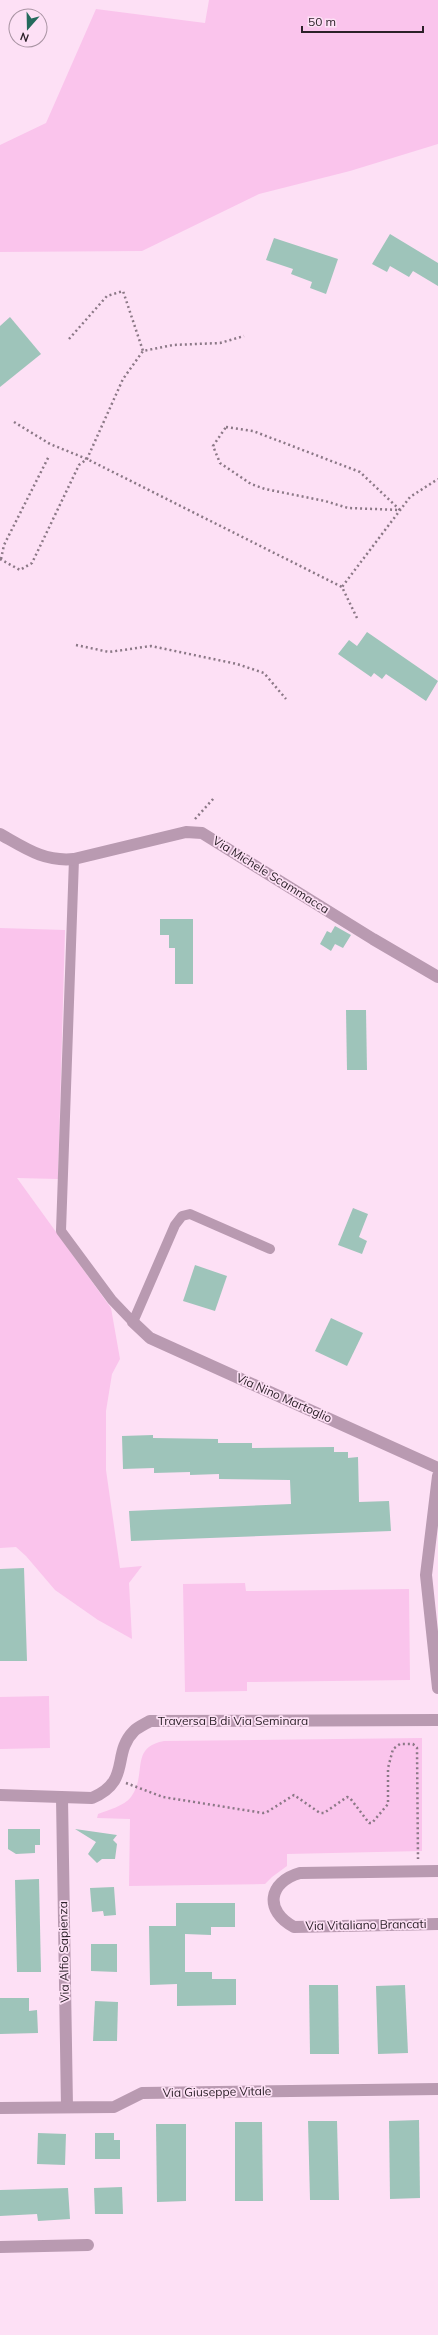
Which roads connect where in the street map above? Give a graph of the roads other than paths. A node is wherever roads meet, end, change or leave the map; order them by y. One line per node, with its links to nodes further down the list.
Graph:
1 (0, 834): 2 (street, Via Michele Scammacca)
2 (74, 859): 3 (street, Via Michele Scammacca); 5 (lane)
3 (438, 977)
4 (270, 1249): 5 (lane)
5 (133, 1322): 6 (street, Via Nino Martoglio)
6 (438, 1468)
7 (438, 1476): 8 (street)
8 (438, 1688)
9 (438, 1720): 11 (street, Traversa B di Via Seminara)
10 (0, 1795): 11 (street, Traversa B di Via Seminara)
11 (62, 1798): 15 (street, Via Alfio Sapienza)
12 (438, 1871): 13 (street, Via Vitaliano Brancati)
13 (438, 1924)
14 (438, 2089): 15 (street, Via Giuseppe Vitale)
15 (67, 2107): 16 (street, Via Giuseppe Vitale)
16 (0, 2108)
17 (88, 2245): 18 (street)
18 (0, 2247)

